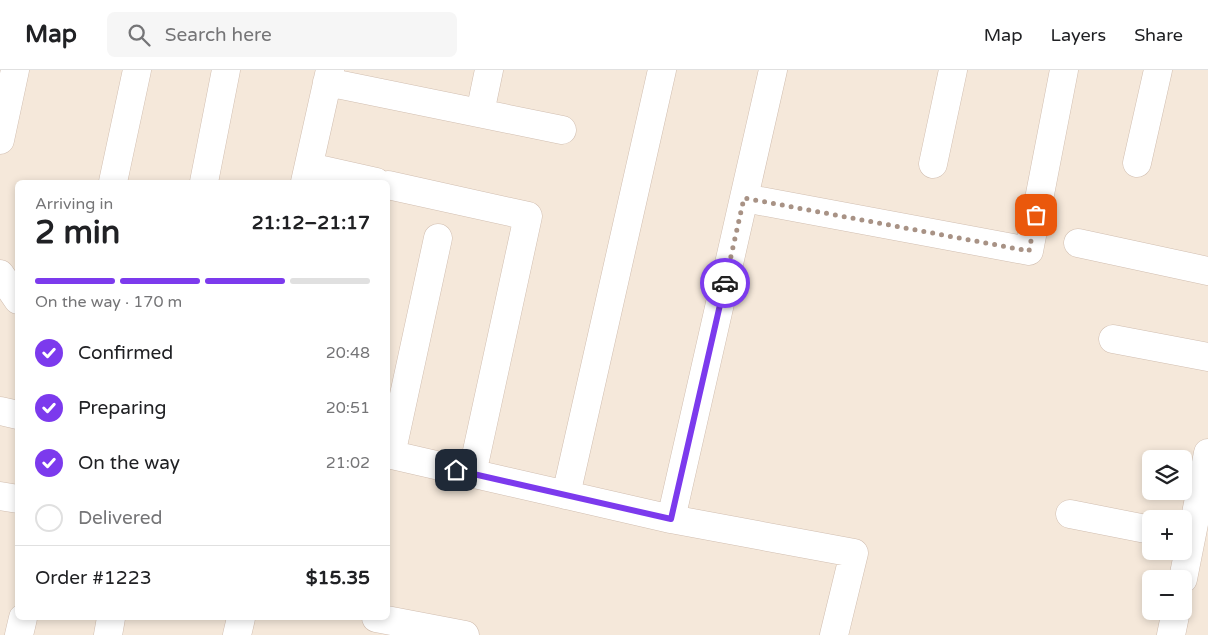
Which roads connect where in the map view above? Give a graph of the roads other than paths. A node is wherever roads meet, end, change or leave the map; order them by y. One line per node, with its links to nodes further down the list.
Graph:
1 (15, 70): 13 (street)
2 (137, 70): 17 (street)
3 (226, 70): 18 (street)
4 (489, 70): 11 (street)
5 (662, 70): 35 (street)
6 (773, 70): 21 (street)
7 (953, 70): 15 (street)
8 (1064, 70): 21 (street)
9 (1158, 70): 14 (street)
10 (329, 76): 11 (street); 16 (street)
11 (480, 113): 12 (street)
12 (562, 130)
13 (0, 140)
14 (1137, 163)
15 (933, 164)
16 (307, 175): 19 (street)
17 (113, 180)
18 (204, 180)
19 (351, 180)
20 (390, 186): 34 (street)
21 (744, 198): 40 (street)
22 (438, 238): 31 (street)
23 (1078, 243): 24 (street)
24 (1208, 271)
25 (1, 277): 26 (street)
26 (15, 296)
27 (1113, 340): 28 (street)
28 (1208, 357)
29 (0, 411): 30 (street)
30 (15, 414)
31 (390, 451)
32 (1208, 454): 39 (street)
33 (390, 455): 34 (street)
34 (472, 474): 35 (street)
35 (566, 495): 40 (street)
36 (0, 496): 37 (street)
37 (15, 499)
38 (1070, 514): 41 (street)
39 (1192, 517)
40 (671, 519): 51 (street)
41 (1142, 528)
42 (23, 620): 47 (street)
43 (111, 620): 48 (street)
44 (241, 620): 49 (street)
45 (386, 620): 50 (street)
46 (1174, 620): 52 (street)
47 (19, 635)
48 (108, 635)
49 (237, 635)
50 (465, 635)
51 (834, 635)
52 (1171, 635)

